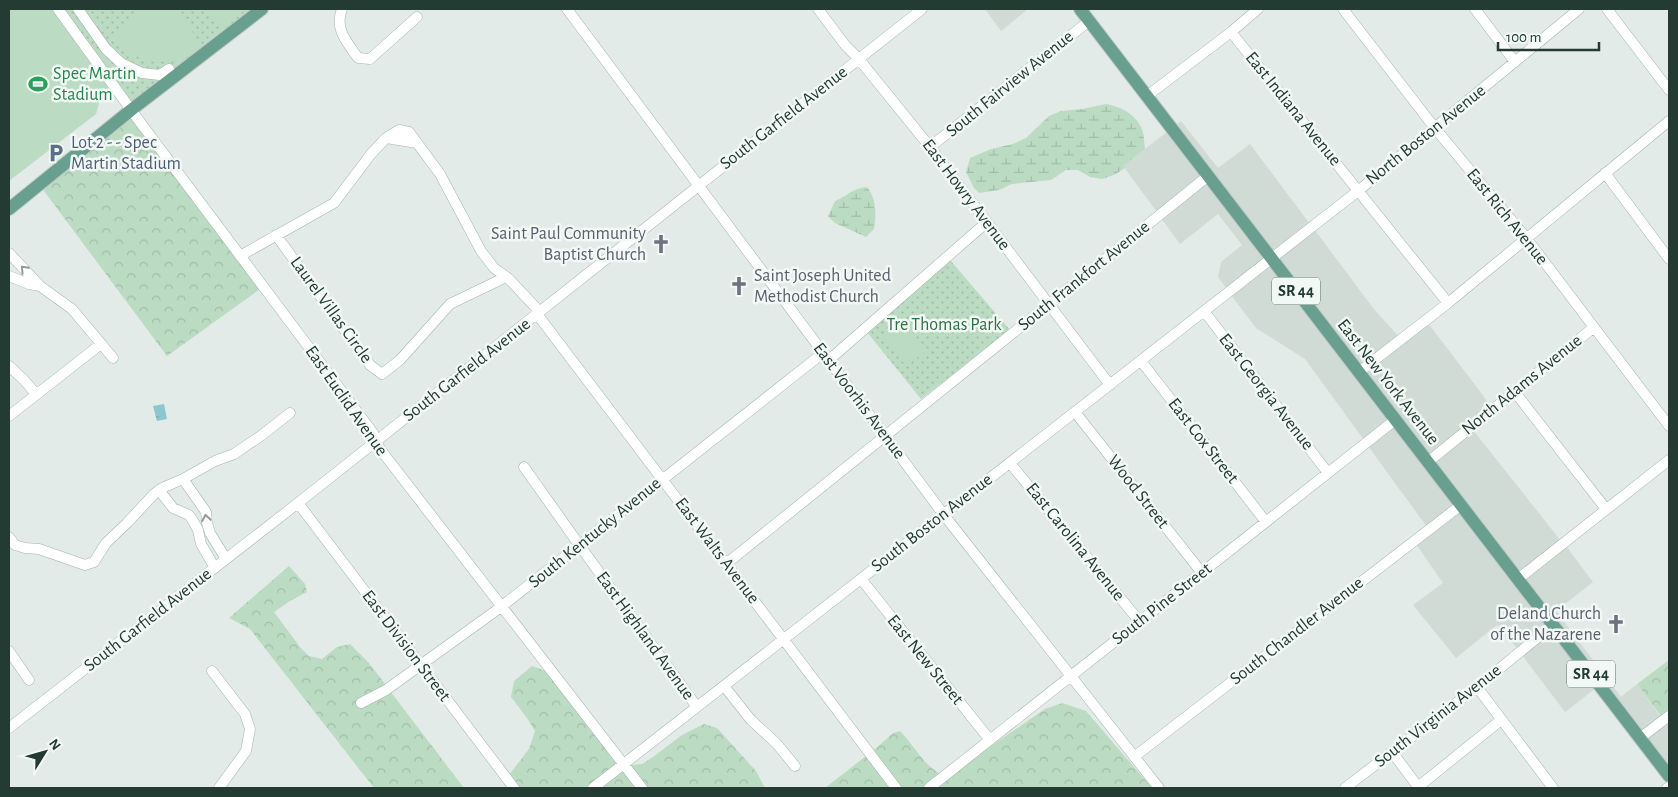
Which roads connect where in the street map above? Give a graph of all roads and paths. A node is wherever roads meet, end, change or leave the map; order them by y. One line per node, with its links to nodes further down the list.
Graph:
1 (58, 9): 22 (street, East Euclid Avenue)
2 (78, 9): 19 (street)
3 (262, 9): 22 (main road)
4 (342, 9): 14 (street)
5 (566, 9): 28 (street, East Voorhis Avenue)
6 (818, 9): 17 (street, East Howry Avenue)
7 (922, 9): 17 (street, South Garfield Avenue)
8 (1080, 9): 15 (main road, East New York Avenue / SR 44)
9 (1258, 9): 16 (street)
10 (1343, 9): 24 (street, East Rich Avenue)
11 (1474, 9): 18 (street)
12 (1579, 9): 18 (street, North Boston Avenue)
13 (1607, 9): 20 (street)
14 (417, 17)
15 (1089, 21): 21 (main road, East New York Avenue / SR 44); 25 (street, South Fairview Avenue)
16 (1231, 32): 21 (street); 29 (street, East Indiana Avenue)
17 (858, 58): 25 (street, East Howry Avenue); 28 (street, South Garfield Avenue)
18 (1515, 62): 24 (street, North Boston Avenue)
19 (169, 70)
20 (1669, 90)
21 (1147, 96): 27 (main road, East New York Avenue / SR 44)
22 (131, 110): 30 (main road); 35 (street, East Euclid Avenue)
23 (1669, 121): 26 (street)
24 (1434, 127): 29 (street, North Boston Avenue); 33 (street, East Rich Avenue)
25 (930, 147): 31 (street, East Howry Avenue)
26 (1605, 173): 33 (street); 37 (street)
27 (1208, 176): 36 (main road, East New York Avenue / SR 44); 42 (street, South Frankfort Avenue)
28 (698, 186): 44 (street, South Garfield Avenue); 47 (street, East Voorhis Avenue)
29 (1358, 191): 36 (street, North Boston Avenue); 41 (street, East Indiana Avenue)
30 (9, 209)
31 (987, 222): 42 (street, East Howry Avenue); 47 (street, South Kentucky Avenue)
32 (276, 235): 35 (street); 39 (street, Laurel Villas Circle); 39 (street)
33 (1527, 239): 41 (street); 45 (street, East Rich Avenue)
34 (9, 253): 40 (street, one-way to 34)
35 (240, 256): 61 (street, East Euclid Avenue)
36 (1272, 258): 43 (street, South Boston Avenue); 51 (main road, East New York Avenue / SR 44)
37 (1669, 258)
38 (9, 276): 40 (street)
39 (506, 277): 44 (street)
40 (40, 286): 46 (street)
41 (1448, 303): 51 (street)
42 (1048, 304): 52 (street, East Howry Avenue); 60 (street, South Frankfort Avenue)
43 (1204, 311): 49 (street, South Boston Avenue); 66 (street, East Georgia Avenue)
44 (538, 313): 61 (street, South Garfield Avenue); 68 (street, East Walts Avenue)
45 (1593, 328): 53 (street, North Adams Avenue); 59 (street, East Rich Avenue)
46 (101, 344): 48 (street); 54 (street)
47 (826, 357): 60 (street, East Voorhis Avenue); 68 (street, South Kentucky Avenue)
48 (113, 358)
49 (1141, 361): 52 (street, South Boston Avenue); 74 (street, East Cox Street)
50 (9, 366): 54 (street)
51 (1359, 372): 58 (main road, East New York Avenue / SR 44)
52 (1110, 385): 55 (street, South Boston Avenue)
53 (1514, 391): 63 (street, North Adams Avenue); 72 (street)
54 (36, 394): 57 (street)
55 (1075, 412): 64 (street, South Boston Avenue); 80 (street, Wood Street)
56 (290, 413): 67 (street)
57 (9, 416)
58 (1396, 420): 63 (main road, East New York Avenue / SR 44); 66 (street, South Pine Street)
59 (1669, 426)
60 (885, 436): 73 (street, East Voorhis Avenue); 78 (street, South Frankfort Avenue)
61 (376, 441): 70 (street, South Garfield Avenue); 83 (street, East Euclid Avenue)
62 (1669, 460): 72 (street)
63 (1428, 462): 71 (main road, East New York Avenue / SR 44)
64 (1010, 463): 73 (street, South Boston Avenue); 84 (street, East Carolina Avenue)
65 (524, 467): 76 (street, East Highland Avenue)
66 (1328, 473): 74 (street, South Pine Street)
67 (183, 479): 69 (street); 77 (street, one-way to 67)
68 (662, 479): 76 (street, South Kentucky Avenue); 78 (street, East Walts Avenue)
69 (159, 490): 75 (street); 79 (street)
70 (298, 503): 77 (street, South Garfield Avenue); 88 (street, East Division Street)
71 (1461, 505): 82 (main road, East New York Avenue / SR 44); 102 (street, South Chandler Avenue)
72 (1606, 509): 82 (street)
73 (944, 514): 81 (street, South Boston Avenue); 90 (street, East Voorhis Avenue)
74 (1266, 522): 80 (street, South Pine Street)
75 (9, 536)
76 (580, 546): 83 (street, South Kentucky Avenue); 95 (street, East Highland Avenue)
77 (226, 559): 79 (street, South Garfield Avenue)
78 (726, 564): 86 (street, East Walts Avenue)
79 (215, 568): 98 (street, South Garfield Avenue)
80 (1202, 573): 84 (street, South Pine Street)
81 (861, 579): 86 (street, South Boston Avenue); 100 (street, East New Street)
82 (1518, 580): 85 (main road, East New York Avenue / SR 44)
83 (501, 607): 88 (street, South Kentucky Avenue); 103 (street, East Euclid Avenue)
84 (1140, 622): 90 (street, South Pine Street)
85 (1553, 625): 93 (street, South Virginia Avenue); 99 (main road, East New York Avenue / SR 44)
86 (783, 640): 92 (street, South Boston Avenue); 111 (street, East Walts Avenue)
87 (9, 651): 91 (street)
88 (420, 666): 94 (street, South Kentucky Avenue); 108 (street, East Division Street)
89 (212, 671): 107 (street)
90 (1071, 676): 100 (street, South Pine Street); 102 (street, East Voorhis Avenue)
91 (29, 680)
92 (724, 686): 95 (street, South Boston Avenue); 104 (street)
93 (1477, 687): 97 (street); 101 (street, South Virginia Avenue)
94 (361, 703)
95 (697, 707): 103 (street, South Boston Avenue)
96 (1669, 716): 99 (street)
97 (1502, 720): 106 (street); 115 (street)
98 (9, 728)
99 (1640, 738): 105 (main road, East New York Avenue / SR 44)
100 (990, 740): 112 (street, South Pine Street)
101 (1392, 752): 114 (street, South Virginia Avenue); 115 (street)
102 (1134, 756): 113 (street, East Voorhis Avenue)
103 (624, 764): 109 (street, South Boston Avenue); 110 (street, East Euclid Avenue)
104 (795, 766)
105 (1669, 776)
106 (1548, 786)
107 (219, 788)
108 (514, 788)
109 (593, 788)
110 (642, 788)
111 (896, 788)
112 (929, 788)
113 (1159, 788)
114 (1345, 788)
115 (1419, 788)

